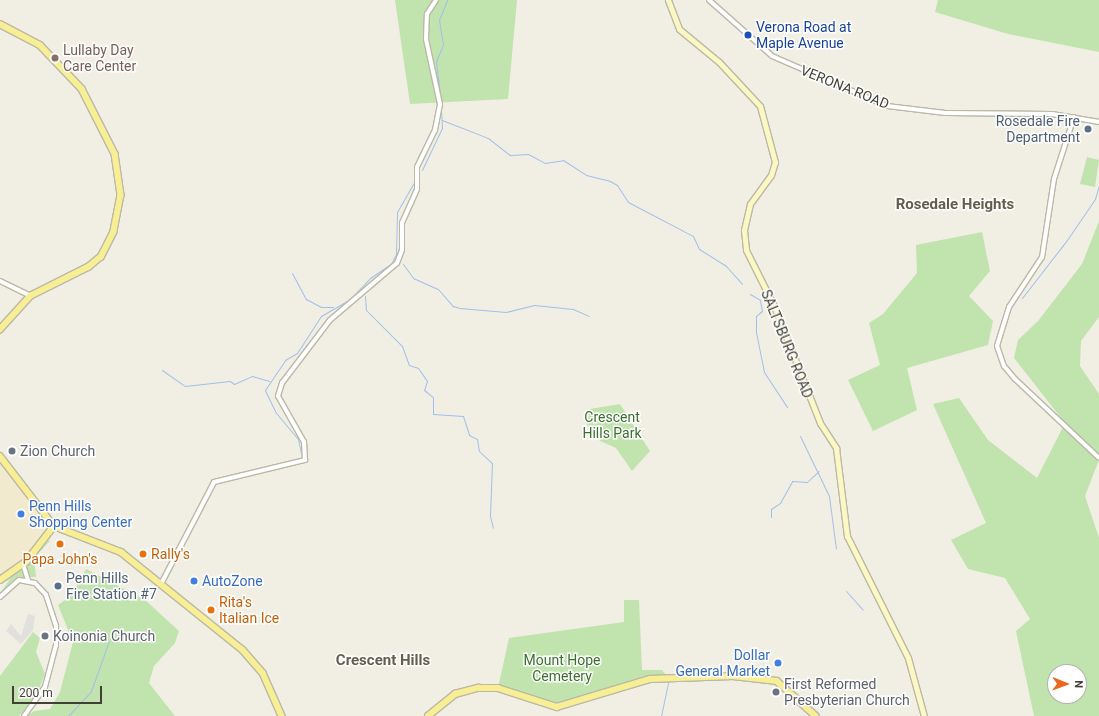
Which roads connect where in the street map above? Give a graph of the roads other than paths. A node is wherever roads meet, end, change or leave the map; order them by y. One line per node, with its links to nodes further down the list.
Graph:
1 (436, 0): 17 (street)
2 (668, 0): 23 (main road, SALTSBURG ROAD)
3 (709, 0): 5 (street, VERONA ROAD)
4 (0, 24): 8 (main road)
5 (1074, 117): 6 (street, VERONA ROAD); 11 (street)
6 (1099, 122)
7 (0, 281): 8 (street)
8 (31, 296): 9 (main road)
9 (0, 330)
10 (0, 456): 12 (main road)
11 (1099, 458)
12 (54, 526): 13 (main road); 14 (main road); 17 (main road)
13 (23, 564): 15 (main road); 16 (street)
14 (0, 577)
15 (0, 580)
16 (29, 580): 18 (street); 19 (street)
17 (161, 584): 20 (main road)
18 (0, 597)
19 (24, 716)
20 (282, 716)
21 (428, 716): 22 (main road)
22 (816, 716)
23 (924, 716)

